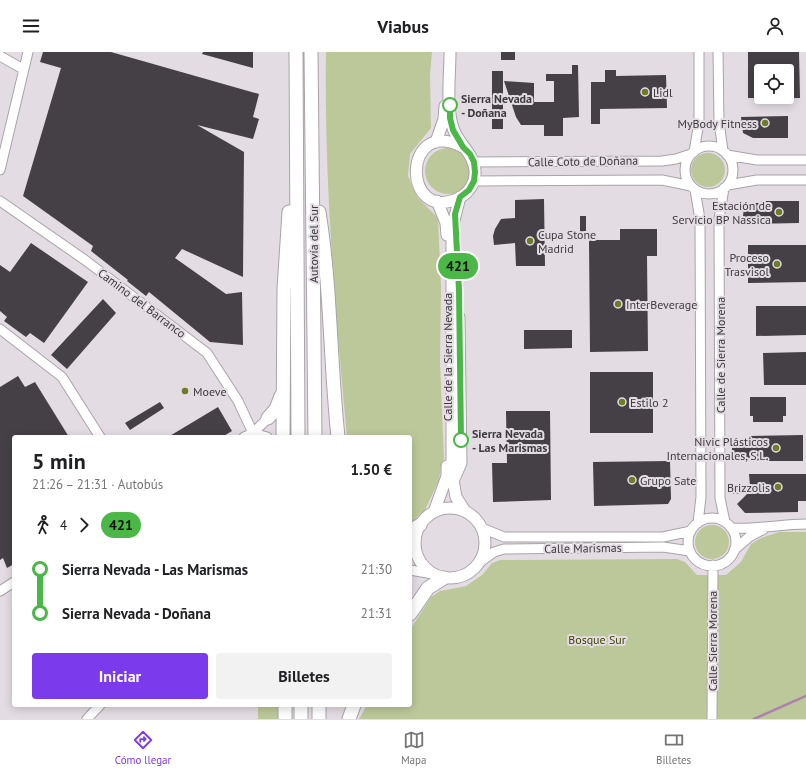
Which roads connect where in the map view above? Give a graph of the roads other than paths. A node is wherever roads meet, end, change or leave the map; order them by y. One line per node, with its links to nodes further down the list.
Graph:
1 (28, 52): 9 (street)
2 (296, 52): 17 (highway, Autovía del Sur)
3 (311, 52): 18 (highway, Autovía del Sur)
4 (445, 52): 10 (main road)
5 (450, 52): 11 (main road)
6 (699, 52): 12 (street)
7 (718, 52): 13 (street)
8 (0, 56): 9 (street)
9 (23, 69): 16 (street)
10 (436, 142): 11 (main road); 25 (main road)
11 (463, 147): 15 (main road)
12 (692, 153): 13 (street); 15 (street, Calle Coto de Doñana); 22 (street)
13 (725, 153): 14 (street); 21 (street)
14 (806, 160)
15 (474, 162): 20 (main road)
16 (0, 170)
17 (297, 170): 27 (highway); 32 (highway, Autovía del Sur)
18 (312, 172): 33 (highway, Autovía del Sur); 34 (highway)
19 (806, 180): 21 (street)
20 (474, 181): 22 (street, Calle Coto de Doñana); 23 (main road)
21 (726, 186): 22 (street); 39 (street, Calle de Sierra Morena)
22 (693, 188): 37 (street, Calle de Sierra Morena)
23 (460, 197): 25 (main road); 35 (main road)
24 (0, 201): 30 (street, Camino del Barranco)
25 (437, 201): 36 (main road, Calle de la Sierra Nevada)
26 (0, 329): 29 (street)
27 (282, 389): 28 (highway); 31 (highway)
28 (268, 418): 30 (street)
29 (99, 435)
30 (252, 435)
31 (283, 435)
32 (298, 435)
33 (315, 435)
34 (338, 435)
35 (465, 511): 36 (main road); 41 (main road)
36 (434, 512): 43 (main road)
37 (698, 523): 39 (street); 42 (street)
38 (806, 524): 40 (street)
39 (728, 525): 40 (street); 44 (street)
40 (766, 527): 44 (street)
41 (482, 528): 42 (street, Calle Marismas); 46 (main road)
42 (691, 531): 45 (street)
43 (414, 536): 49 (main road)
44 (734, 550): 47 (street)
45 (690, 551): 46 (street, Calle Marismas); 47 (street)
46 (480, 562): 49 (main road)
47 (713, 566): 59 (street, Calle Sierra Morena)
48 (412, 570): 49 (street)
49 (438, 576): 52 (highway)
50 (12, 583): 51 (street)
51 (0, 591)
52 (412, 611)
53 (98, 707): 60 (street)
54 (285, 707): 61 (highway)
55 (294, 707): 62 (highway)
56 (301, 707): 63 (highway)
57 (319, 707): 64 (highway)
58 (353, 707): 65 (highway)
59 (712, 718)
60 (86, 719)
61 (285, 719)
62 (294, 719)
63 (301, 719)
64 (319, 719)
65 (349, 719)

